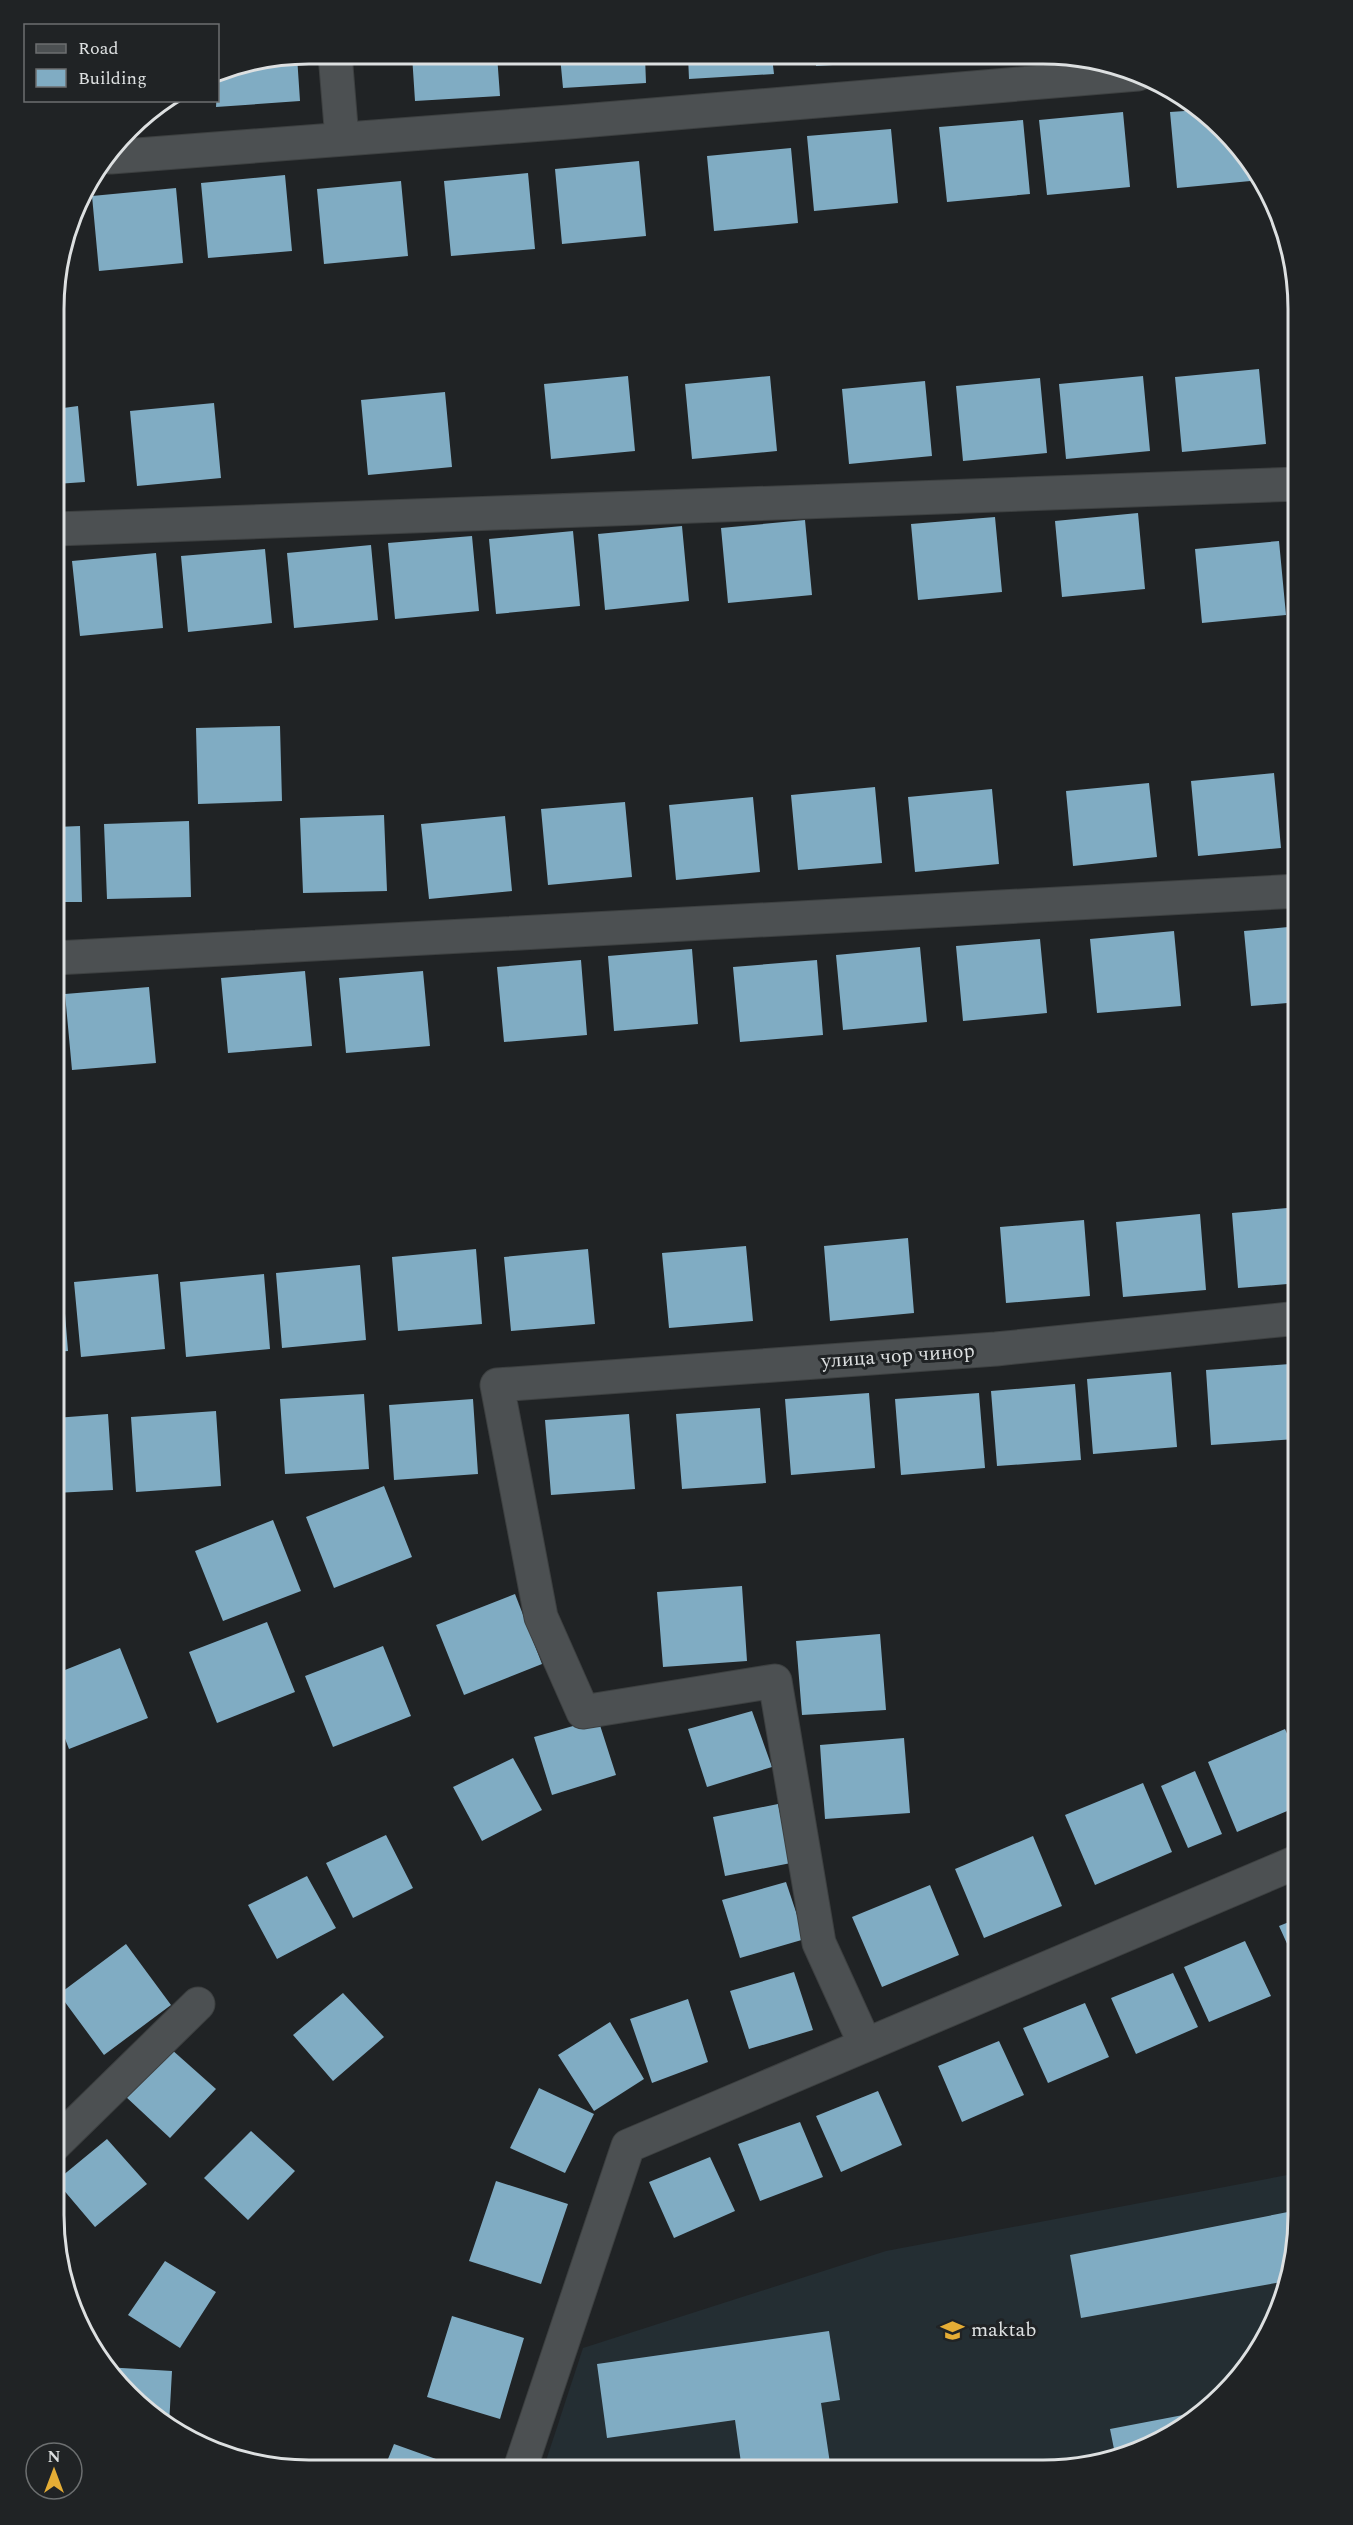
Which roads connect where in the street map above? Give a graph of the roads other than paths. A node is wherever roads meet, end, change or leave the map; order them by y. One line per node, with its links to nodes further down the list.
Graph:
1 (336, 64): 3 (street)
2 (1117, 76): 3 (street)
3 (342, 139): 4 (street)
4 (118, 156)
5 (1288, 484): 6 (street)
6 (64, 529)
7 (1288, 892): 8 (street)
8 (64, 958)
9 (1288, 1319): 12 (street, улица чор чинор)
10 (1288, 1866): 12 (street)
11 (198, 2004): 13 (street)
12 (865, 2044): 14 (street)
13 (64, 2135)
14 (523, 2460)

